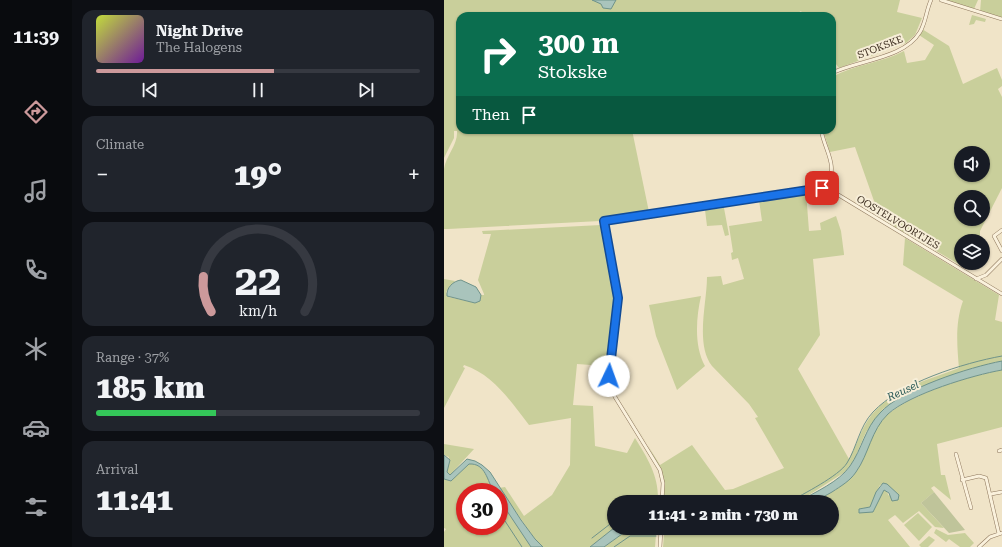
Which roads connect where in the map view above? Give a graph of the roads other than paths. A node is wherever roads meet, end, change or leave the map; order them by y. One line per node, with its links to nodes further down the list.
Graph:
1 (931, 0): 4 (street, STOKSKE)
2 (940, 0): 3 (street)
3 (1002, 19)
4 (836, 72)
5 (822, 134): 6 (street)
6 (827, 188): 10 (street, OOSTELVOORTJES); 16 (street)
7 (1002, 230): 8 (street)
8 (1002, 251)
9 (1002, 259): 10 (street)
10 (976, 279): 11 (street, OOSTELVOORTJES)
11 (1002, 294)
12 (956, 454): 13 (street)
13 (962, 480): 15 (street); 17 (street)
14 (1002, 492): 15 (street)
15 (991, 494): 18 (street)
16 (662, 495)
17 (971, 508)
18 (1000, 533): 21 (street)
19 (661, 535): 20 (street)
20 (660, 547)
21 (979, 547)

